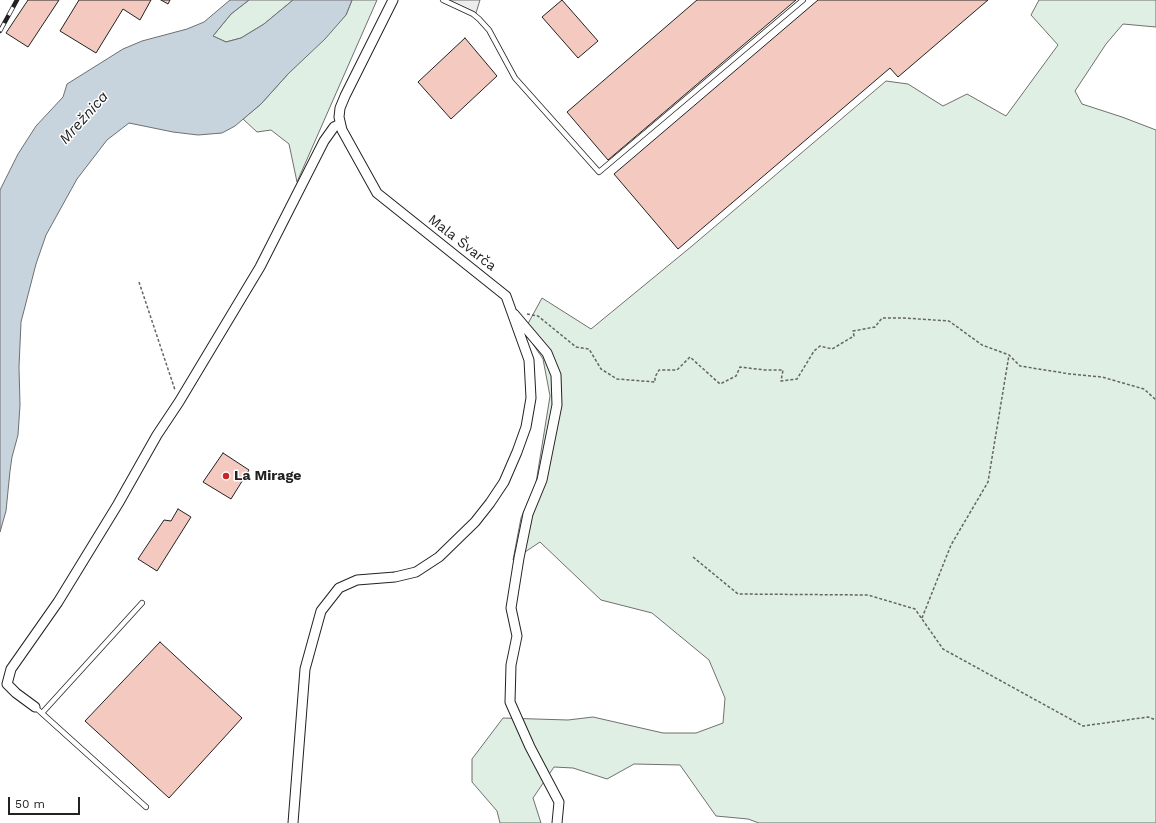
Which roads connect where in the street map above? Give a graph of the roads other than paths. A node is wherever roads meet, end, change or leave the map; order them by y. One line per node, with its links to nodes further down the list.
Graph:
1 (393, 0): 4 (street)
2 (443, 0): 3 (lane)
3 (803, 0)
4 (340, 124): 5 (street, Mala Švarča); 7 (street)
5 (512, 311): 9 (street, Mala Švarča); 10 (street)
6 (142, 603): 7 (lane)
7 (39, 710): 8 (lane)
8 (146, 808)
9 (293, 823)
10 (557, 823)

